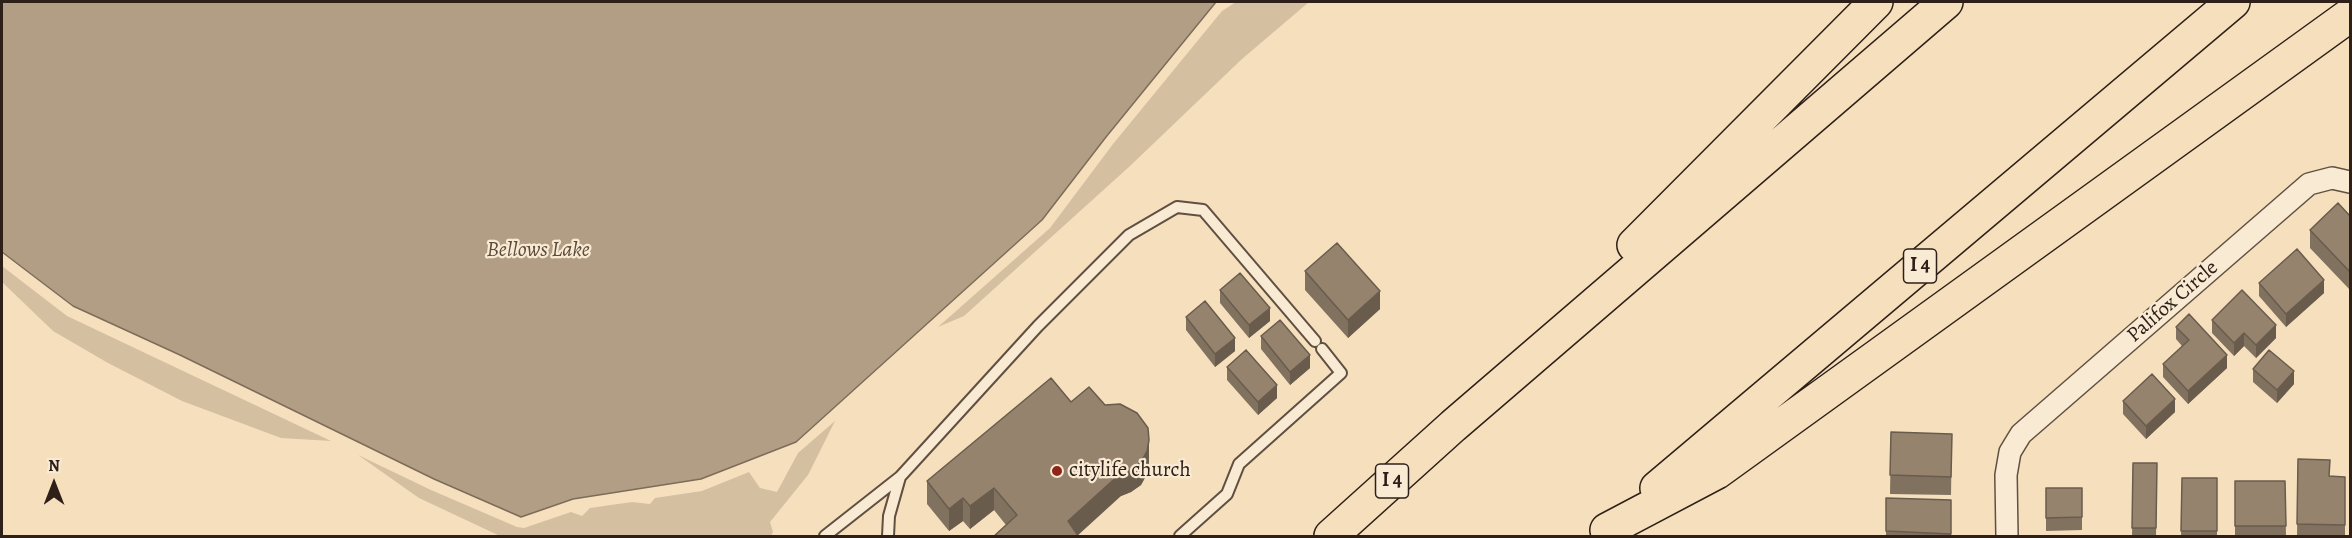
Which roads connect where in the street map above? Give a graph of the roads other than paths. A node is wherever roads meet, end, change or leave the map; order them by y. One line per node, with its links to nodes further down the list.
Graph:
1 (1876, 2): 6 (highway)
2 (1946, 2): 6 (highway, I 4)
3 (2233, 2): 8 (highway, I 4)
4 (2350, 15): 8 (highway)
5 (2350, 182): 13 (street, Palifox Circle)
6 (1453, 426): 12 (highway, I 4)
7 (900, 477): 9 (lane); 10 (lane); 11 (lane)
8 (1603, 533)
9 (825, 537)
10 (888, 537)
11 (1180, 537)
12 (1331, 537)
13 (2007, 537)

